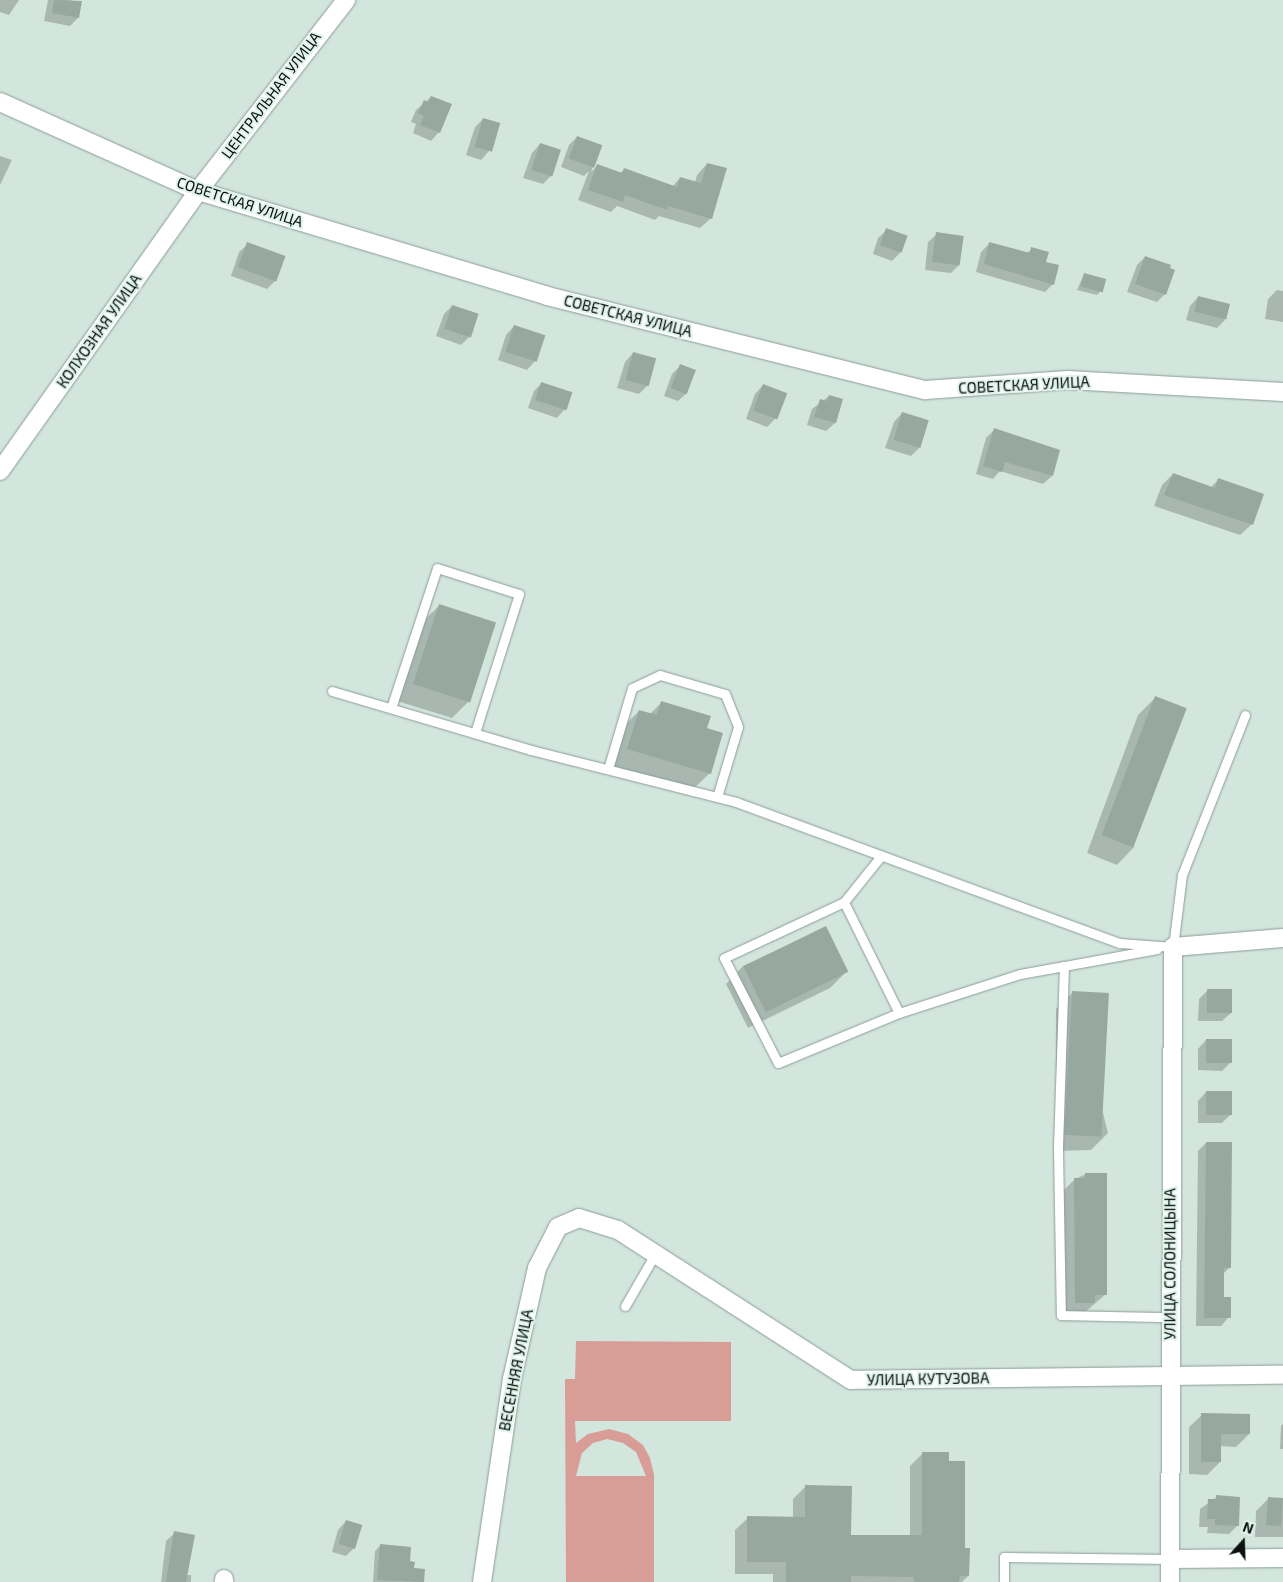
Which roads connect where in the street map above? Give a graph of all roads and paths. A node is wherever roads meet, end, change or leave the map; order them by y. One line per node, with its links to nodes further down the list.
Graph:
1 (346, 0): 3 (street, ЦЕНТРАЛЬНАЯ УЛИЦА)
2 (0, 102): 3 (street, СОВЕТСКАЯ УЛИЦА)
3 (198, 191): 4 (street, СОВЕТСКАЯ УЛИЦА); 5 (street, КОЛХОЗНАЯ УЛИЦА)
4 (1283, 392)
5 (0, 471)
6 (332, 691): 7 (lane)
7 (391, 708): 9 (lane); 9 (lane)
8 (1244, 714): 15 (lane)
9 (475, 733): 10 (lane)
10 (608, 769): 11 (lane); 11 (lane)
11 (717, 797): 12 (lane)
12 (881, 856): 13 (lane); 15 (lane)
13 (844, 902): 17 (lane); 17 (lane)
14 (1283, 938): 15 (street)
15 (1172, 947): 16 (lane); 21 (street, УЛИЦА СОЛОНИЦЫНА)
16 (1064, 966): 17 (lane); 21 (lane)
17 (899, 1013)
18 (618, 1230): 19 (street, УЛИЦА КУТУЗОВА); 26 (street, ВЕСЕННЯЯ УЛИЦА)
19 (655, 1254): 20 (lane); 23 (street, УЛИЦА КУТУЗОВА)
20 (625, 1306)
21 (1168, 1317): 23 (street, УЛИЦА СОЛОНИЦЫНА)
22 (1283, 1375): 23 (street, УЛИЦА КУТУЗОВА)
23 (1172, 1376): 24 (street, УЛИЦА СОЛОНИЦЫНА)
24 (1171, 1558): 25 (street); 27 (lane); 28 (street, УЛИЦА СОЛОНИЦЫНА)
25 (1283, 1558)
26 (482, 1582)
27 (1004, 1582)
28 (1170, 1582)

